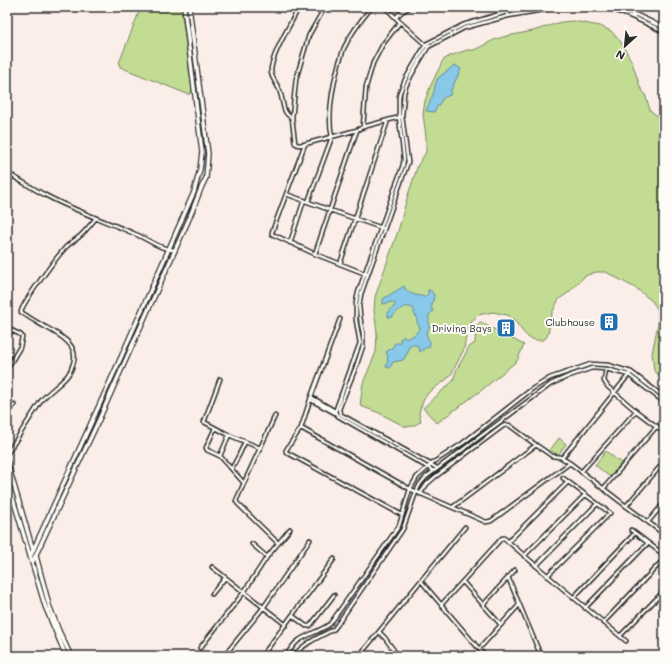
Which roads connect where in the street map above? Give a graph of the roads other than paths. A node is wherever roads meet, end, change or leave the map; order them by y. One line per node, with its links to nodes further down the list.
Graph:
1 (184, 7): 21 (street)
2 (189, 7): 19 (street)
3 (300, 7): 27 (street)
4 (325, 7): 27 (street)
5 (372, 7): 31 (street)
6 (385, 7): 17 (street)
7 (410, 7): 17 (street)
8 (506, 7): 15 (street)
9 (533, 7): 15 (street)
10 (560, 7): 16 (street)
11 (602, 7): 18 (street)
12 (620, 7): 14 (street)
13 (627, 7): 14 (street)
14 (630, 11): 18 (street); 22 (street)
15 (507, 12): 16 (street); 24 (street)
16 (508, 16): 25 (street)
17 (396, 17): 20 (street)
18 (635, 18): 23 (street)
19 (191, 22): 21 (street); 44 (street)
20 (400, 22): 24 (street); 29 (street)
21 (186, 23): 43 (street)
22 (664, 28)
23 (664, 32)
24 (426, 44): 25 (street); 26 (street)
25 (428, 47): 26 (street)
26 (401, 116): 28 (street); 40 (street); 41 (street)
27 (292, 118): 32 (street)
28 (388, 120): 29 (street); 39 (street)
29 (362, 127): 30 (street)
30 (357, 130): 31 (street); 37 (street)
31 (332, 137): 32 (street); 36 (street)
32 (305, 144): 34 (street)
33 (7, 172): 38 (street)
34 (286, 194): 35 (street); 42 (street)
35 (304, 200): 36 (street); 42 (street)
36 (308, 202): 37 (street)
37 (330, 210): 39 (street); 45 (street)
38 (96, 218): 43 (street); 74 (street)
39 (356, 218): 40 (street); 46 (street)
40 (381, 227): 41 (street); 47 (street)
41 (385, 229): 47 (street)
42 (290, 243): 45 (street)
43 (168, 250): 44 (street); 111 (street)
44 (175, 250): 113 (street)
45 (315, 254): 46 (street)
46 (340, 264): 47 (street)
47 (366, 274): 62 (street); 62 (street)
48 (340, 319): 57 (street)
49 (7, 328): 50 (street)
50 (7, 369)
51 (606, 369): 53 (street); 55 (street); 63 (street)
52 (631, 372): 53 (street); 56 (street); 60 (street)
53 (629, 375): 55 (street); 58 (street)
54 (220, 379): 67 (street)
55 (614, 393): 61 (street); 76 (street)
56 (664, 397)
57 (311, 398): 62 (street); 68 (street)
58 (664, 402)
59 (14, 406): 64 (street)
60 (509, 407): 63 (street); 80 (street)
61 (636, 411): 66 (street); 86 (street)
62 (337, 412): 80 (street); 81 (street)
63 (513, 412): 83 (street)
64 (7, 415)
65 (275, 416): 73 (street)
66 (657, 426): 69 (street); 91 (street)
67 (215, 428): 70 (street); 75 (street)
68 (301, 428): 90 (street); 99 (street)
69 (664, 432)
70 (229, 435): 71 (street); 75 (street)
71 (245, 442): 73 (street); 82 (street)
72 (536, 445): 76 (street); 93 (street); 98 (street)
73 (260, 448): 89 (street)
74 (7, 454)
75 (220, 456): 82 (street)
76 (562, 458): 79 (street)
77 (7, 461): 84 (street)
78 (664, 462): 97 (street)
79 (570, 463): 86 (street); 98 (street)
80 (432, 464): 81 (street); 83 (street)
81 (428, 467): 85 (street); 90 (street)
82 (232, 468): 89 (street)
83 (437, 468): 85 (street)
84 (9, 469): 111 (street); 115 (street)
85 (434, 471): 92 (street)
86 (581, 472): 91 (street)
87 (563, 478): 88 (street)
88 (568, 482): 94 (street); 107 (street)
89 (244, 483): 108 (street)
90 (410, 489): 92 (street); 99 (street)
91 (603, 489): 97 (street)
92 (416, 492): 93 (street); 152 (street)
93 (420, 494): 98 (street)
94 (585, 495): 96 (street); 114 (street)
95 (664, 503): 100 (street)
96 (597, 504): 120 (street); 123 (street)
97 (626, 506): 100 (street)
98 (453, 507)
99 (402, 515): 151 (street)
100 (648, 522): 105 (street)
101 (465, 527): 126 (street)
102 (290, 529): 108 (street)
103 (631, 530): 104 (street)
104 (635, 533): 109 (street); 132 (street)
105 (664, 534)
106 (310, 540): 136 (street)
107 (508, 542): 114 (street); 127 (street)
108 (278, 543): 116 (street)
109 (648, 543): 112 (street); 137 (street)
110 (252, 544): 116 (street)
111 (33, 550): 113 (street); 115 (street)
112 (664, 555)
113 (35, 556): 119 (street); 148 (street)
114 (524, 556): 120 (street)
115 (30, 557): 119 (street)
116 (267, 557): 129 (street)
117 (334, 559): 138 (street)
118 (664, 559): 139 (street)
119 (32, 562): 147 (street)
120 (536, 566): 123 (street)
121 (212, 567): 125 (street)
122 (516, 570): 124 (street)
123 (547, 576): 132 (street)
124 (508, 577): 133 (street); 135 (street)
125 (225, 578): 129 (street); 130 (street)
126 (421, 581): 134 (street); 142 (street)
127 (463, 582): 134 (street); 135 (street)
128 (664, 591): 143 (street)
129 (244, 592): 136 (street); 145 (street)
130 (212, 594)
131 (334, 595): 138 (street)
132 (573, 598): 137 (street)
133 (519, 604): 141 (street); 156 (street)
134 (442, 605): 146 (street)
135 (483, 605): 141 (street)
136 (263, 608): 140 (street); 149 (street)
137 (585, 608): 139 (street)
138 (293, 616): 140 (street)
139 (603, 623): 143 (street)
140 (286, 625): 150 (street)
141 (501, 625): 146 (street)
142 (379, 632): 153 (street); 154 (street)
143 (620, 636): 144 (street)
144 (626, 642)
145 (200, 648)
146 (479, 649): 155 (street)
147 (66, 656)
148 (70, 656)
149 (224, 656)
150 (262, 656)
151 (286, 656)
152 (294, 656)
153 (359, 656)
154 (398, 656)
155 (485, 656)
156 (541, 656)

